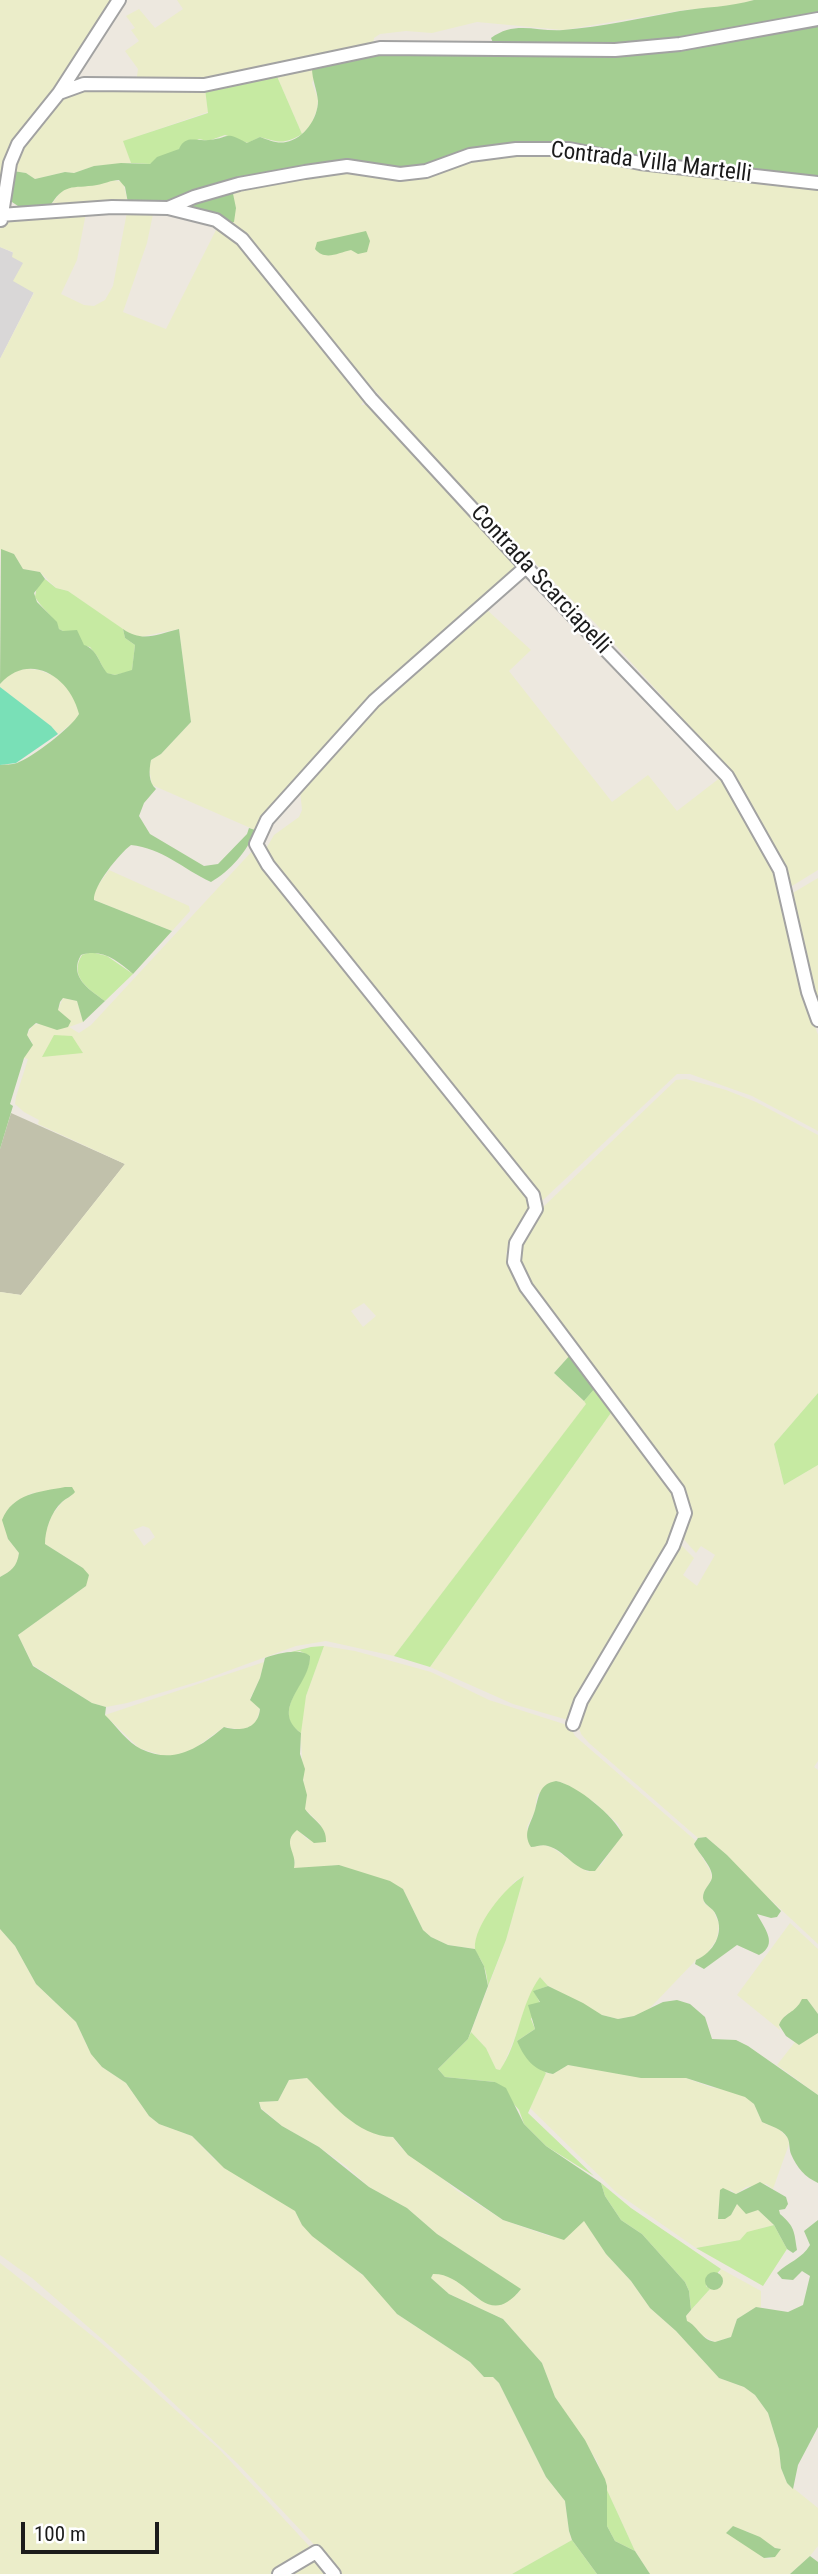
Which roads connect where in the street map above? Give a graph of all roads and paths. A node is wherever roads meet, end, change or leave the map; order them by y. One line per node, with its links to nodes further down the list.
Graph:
1 (119, 0): 3 (street, Contrada Villa Martelli)
2 (818, 19): 3 (street)
3 (59, 93): 6 (street, Contrada Villa Martelli)
4 (818, 183): 5 (street, Contrada Villa Martelli)
5 (168, 208): 6 (street, Contrada Villa Martelli); 7 (street, Contrada Scarciapelli)
6 (1, 217)
7 (526, 567): 8 (street, Contrada Scarciapelli); 9 (street)
8 (818, 1020)
9 (573, 1724)
10 (279, 2574): 11 (street)
11 (334, 2574)

